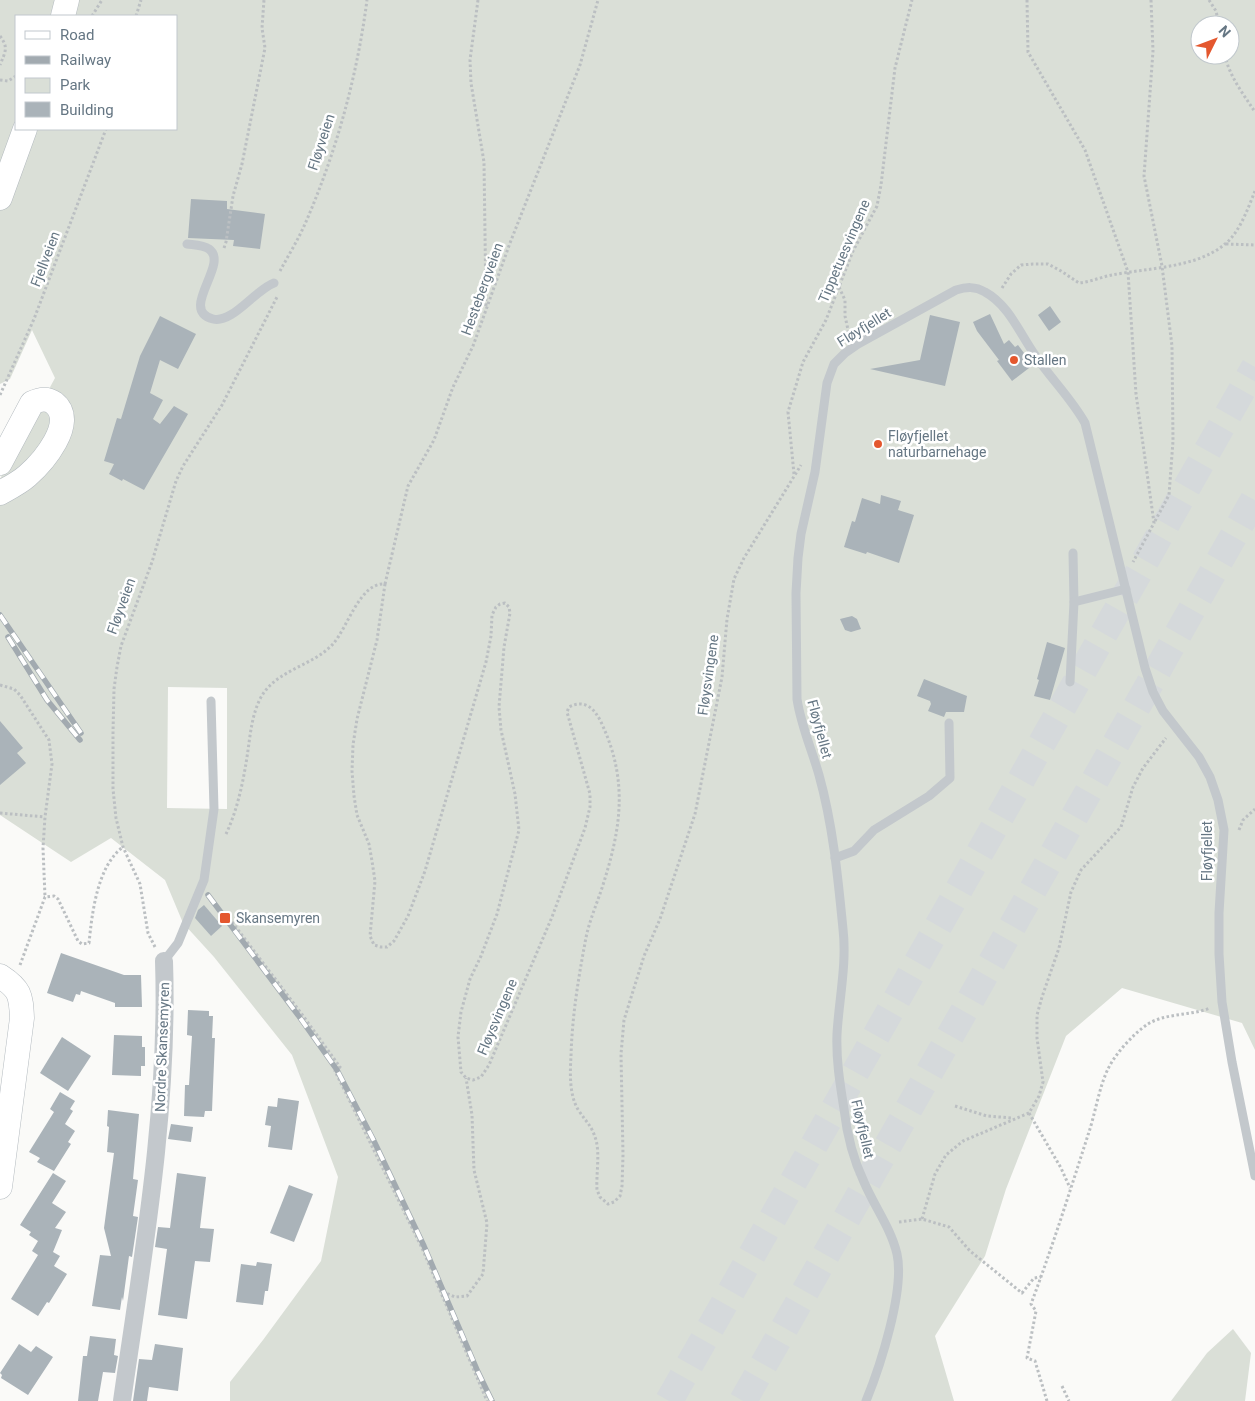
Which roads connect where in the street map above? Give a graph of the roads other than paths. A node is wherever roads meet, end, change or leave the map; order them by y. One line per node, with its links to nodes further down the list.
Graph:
1 (67, 0): 2 (street)
2 (63, 15)
3 (25, 130): 4 (street)
4 (0, 198)
5 (187, 244): 6 (lane)
6 (274, 283)
7 (0, 463): 8 (street)
8 (0, 493)
9 (1073, 553): 11 (lane)
10 (1124, 584): 11 (lane); 15 (lane, Fløyfjellet); 18 (lane, Fløyfjellet)
11 (1074, 602): 12 (lane)
12 (1070, 682)
13 (211, 701): 16 (lane)
14 (949, 723): 15 (lane)
15 (835, 858): 21 (lane, Fløyfjellet)
16 (164, 961): 20 (street, Nordre Skansemyren)
17 (7, 980): 19 (street)
18 (1255, 1176)
19 (0, 1187)
20 (122, 1401)
21 (866, 1401)

